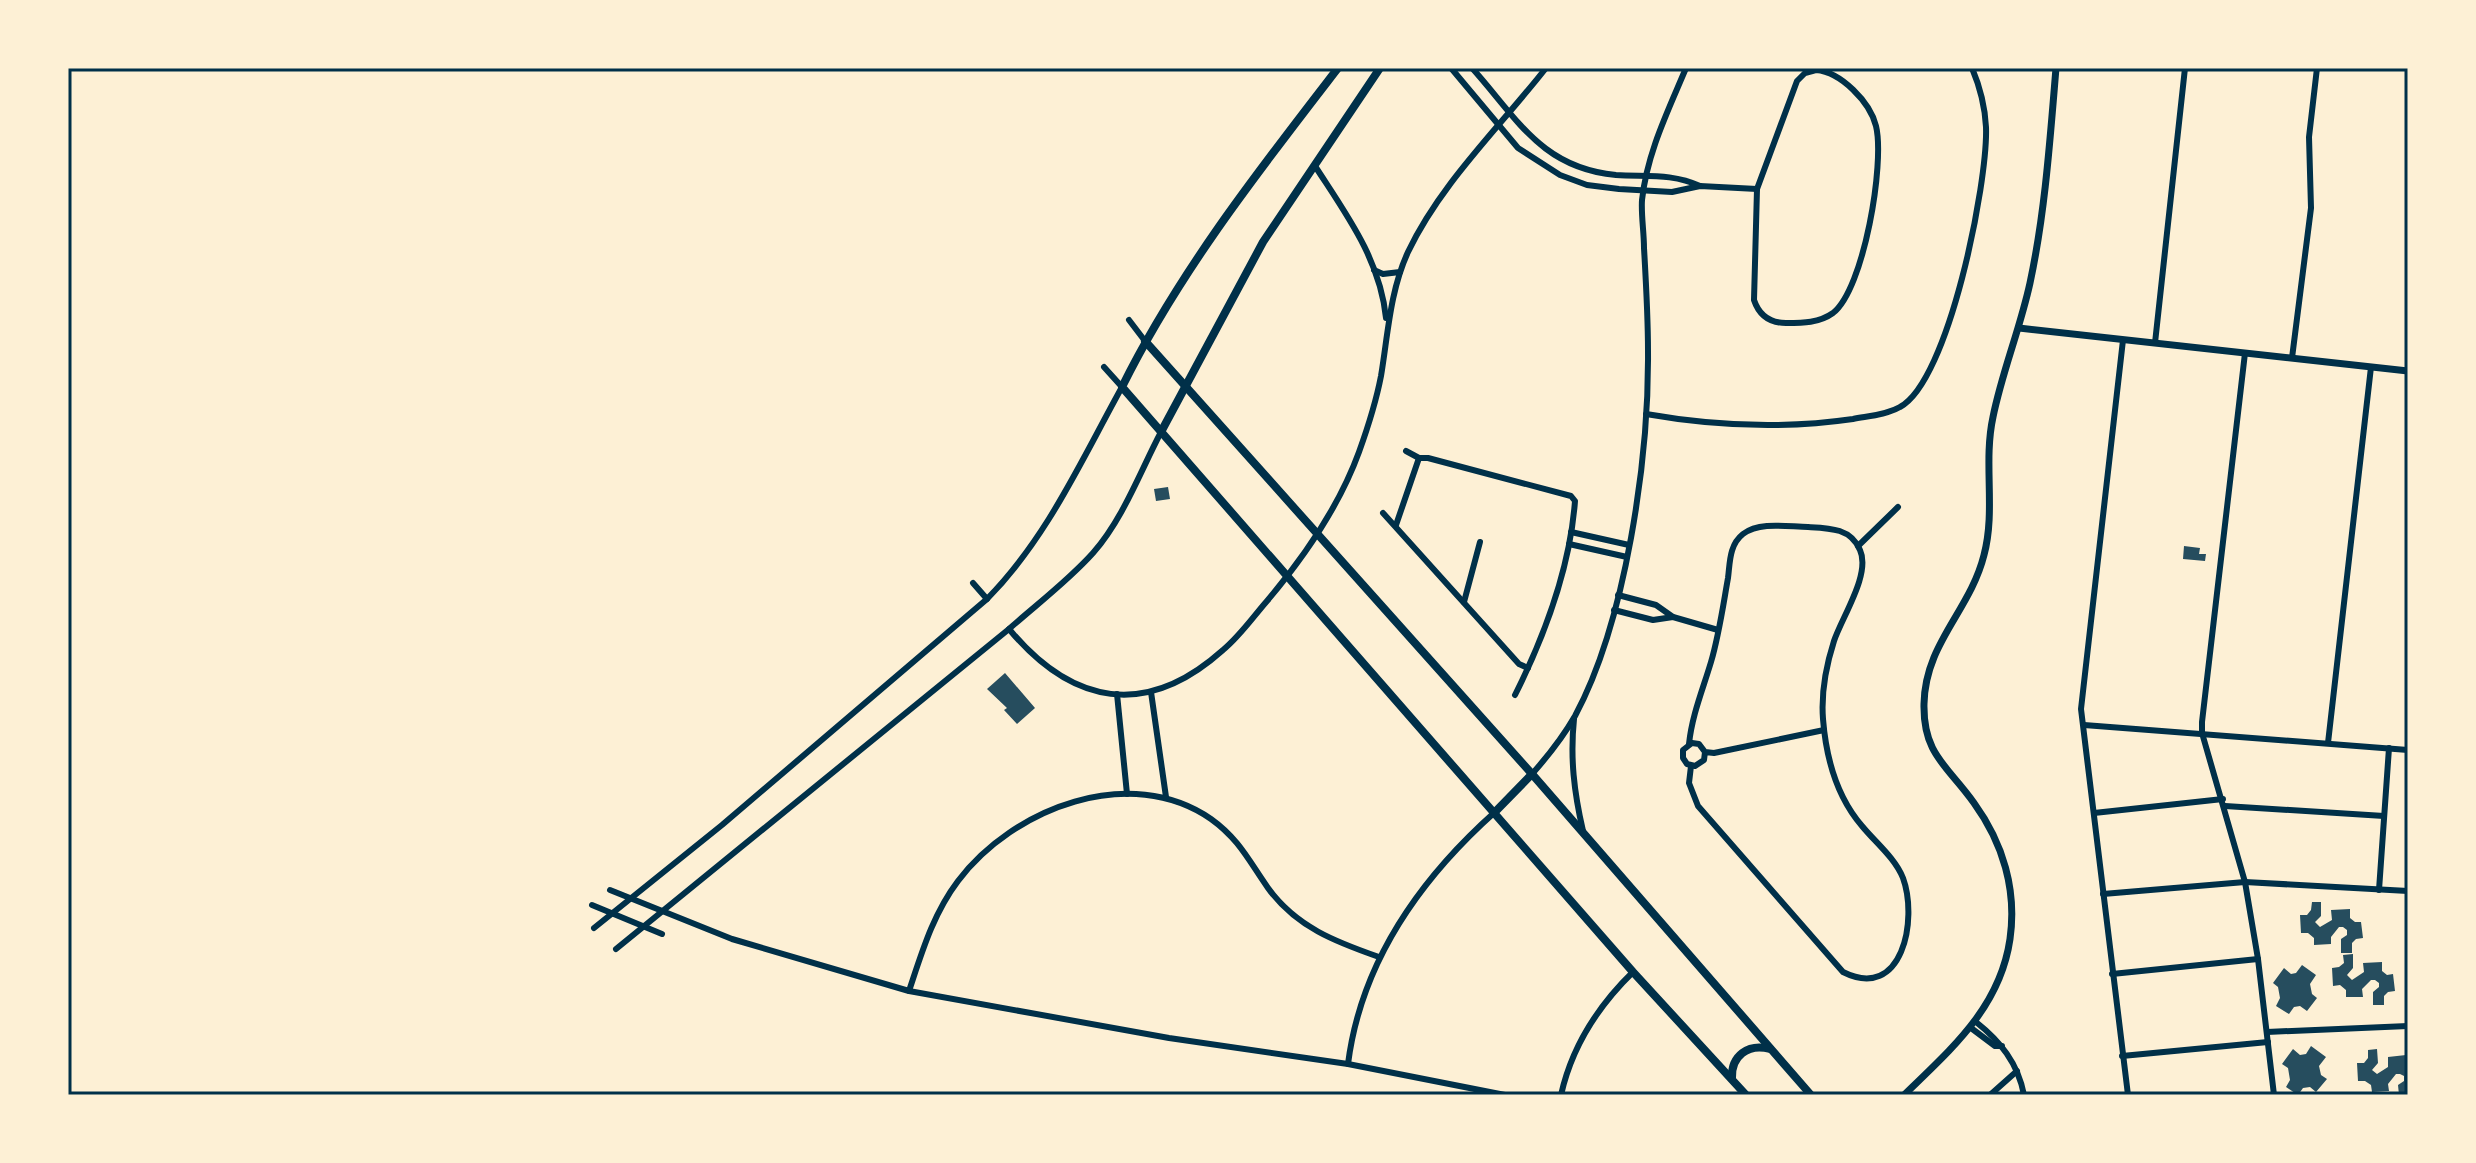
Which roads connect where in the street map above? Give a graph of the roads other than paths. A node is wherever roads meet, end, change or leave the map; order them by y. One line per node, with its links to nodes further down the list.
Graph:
1 (1338, 68): 24 (main road)
2 (1380, 68): 13 (main road)
3 (1451, 68): 12 (street)
4 (1472, 68): 11 (street)
5 (1546, 68): 11 (street)
6 (1686, 68): 14 (street)
7 (1972, 68): 33 (street)
8 (2056, 68): 22 (street)
9 (2185, 68): 25 (street)
10 (2317, 68): 27 (street)
11 (1509, 114): 12 (street); 14 (street)
12 (1499, 126): 17 (street); 19 (street)
13 (1315, 166): 18 (street); 32 (main road)
14 (1646, 175): 15 (street); 17 (street)
15 (1700, 186): 16 (street); 17 (street)
16 (1757, 189): 16 (street)
17 (1644, 190): 33 (street)
18 (1374, 270): 19 (street); 21 (street)
19 (1400, 272): 21 (street)
20 (1129, 320): 24 (street)
21 (1386, 326): 41 (street)
22 (2019, 328): 23 (street); 96 (street)
23 (2123, 340): 25 (street); 61 (street)
24 (1145, 341): 31 (main road); 32 (main road)
25 (2155, 343): 26 (street)
26 (2245, 353): 27 (street); 63 (street)
27 (2292, 358): 29 (street)
28 (1104, 367): 31 (street)
29 (2371, 367): 30 (street); 64 (street)
30 (2408, 371)
31 (1122, 387): 34 (main road); 50 (street)
32 (1185, 387): 34 (main road); 41 (main road)
33 (1646, 414): 44 (street)
34 (1161, 432): 47 (main road); 54 (street)
35 (1406, 451): 36 (street)
36 (1419, 458): 39 (street); 40 (street)
37 (1898, 507): 45 (street)
38 (1383, 513): 39 (street)
39 (1396, 525): 51 (street)
40 (1571, 532): 43 (street); 44 (street)
41 (1317, 535): 47 (street); 70 (main road)
42 (1480, 542): 51 (street)
43 (1569, 544): 46 (street); 56 (street)
44 (1629, 545): 46 (street)
45 (1858, 546): 55 (street); 62 (street)
46 (1627, 557): 49 (street)
47 (1287, 577): 57 (street); 74 (main road)
48 (973, 583): 50 (street)
49 (1618, 595): 52 (street); 53 (street)
50 (987, 599): 83 (street)
51 (1464, 602): 56 (street)
52 (1614, 610): 53 (street); 60 (street)
53 (1673, 617): 55 (street)
54 (1009, 629): 58 (street); 85 (street)
55 (1718, 630): 65 (street)
56 (1528, 668): 59 (street)
57 (1151, 692): 58 (street); 72 (street)
58 (1117, 694): 71 (street)
59 (1515, 695)
60 (1575, 716): 70 (street); 77 (street)
61 (2084, 725): 63 (street); 75 (street)
62 (1824, 730): 68 (street); 69 (street)
63 (2202, 733): 64 (street); 73 (street)
64 (2328, 743): 66 (street)
65 (1689, 744): 68 (street); 69 (street)
66 (2389, 748): 67 (street); 76 (street)
67 (2408, 750)
68 (1705, 752): 69 (street)
69 (1691, 766)
70 (1532, 774): 74 (main road); 77 (main road)
71 (1127, 794): 72 (street); 95 (street)
72 (1166, 797): 91 (street)
73 (2224, 803): 75 (street); 76 (street); 78 (street)
74 (1495, 812): 91 (street); 93 (main road)
75 (2094, 813): 82 (street)
76 (2384, 816): 80 (street)
77 (1584, 834): 100 (main road)
78 (2245, 882): 80 (street); 82 (street); 92 (street)
79 (610, 890): 83 (street)
80 (2379, 890): 81 (street)
81 (2408, 891)
82 (2103, 894): 94 (street)
83 (632, 899): 85 (street); 86 (street)
84 (592, 905): 86 (street)
85 (661, 911): 87 (street); 95 (street)
86 (613, 913): 87 (street); 88 (street)
87 (643, 926): 89 (street); 90 (street)
88 (594, 928)
89 (662, 934)
90 (616, 949)
91 (1379, 957): 102 (street)
92 (2258, 959): 94 (street); 98 (street)
93 (1633, 972): 104 (main road); 106 (street)
94 (2112, 974): 101 (street)
95 (909, 991): 102 (street)
96 (1973, 1025): 103 (street); 109 (street)
97 (2408, 1026): 98 (street)
98 (2267, 1032): 99 (street)
99 (2268, 1042): 101 (street); 113 (street)
100 (1771, 1049): 104 (main road); 108 (main road)
101 (2122, 1056): 112 (street)
102 (1348, 1064): 105 (street)
103 (2017, 1071): 110 (street); 111 (street)
104 (1732, 1079): 107 (main road)
105 (1505, 1095)
106 (1561, 1095)
107 (1746, 1095)
108 (1811, 1095)
109 (1904, 1095)
110 (1990, 1095)
111 (2024, 1095)
112 (2128, 1095)
113 (2274, 1095)

